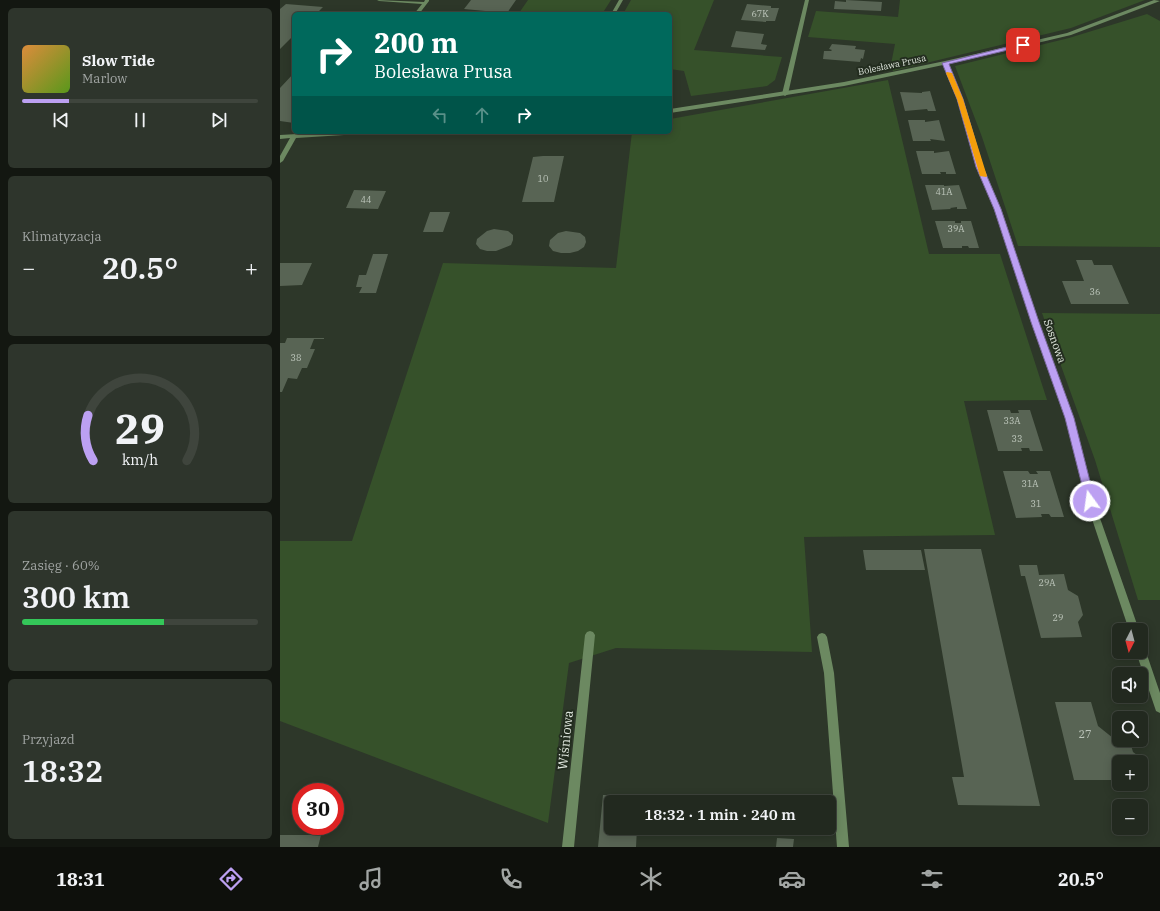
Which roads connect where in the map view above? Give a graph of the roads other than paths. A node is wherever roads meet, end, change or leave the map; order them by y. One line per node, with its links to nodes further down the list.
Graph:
1 (379, 0): 5 (street)
2 (621, 0): 7 (street)
3 (807, 0): 9 (street)
4 (1158, 0): 8 (street, Bolesława Prusa)
5 (426, 2): 6 (street)
6 (418, 12)
7 (614, 12)
8 (945, 63): 9 (street, Bolesława Prusa); 15 (street, Sosnowa)
9 (785, 94): 10 (street, Bolesława Prusa)
10 (672, 111)
11 (310, 134): 13 (street)
12 (280, 136): 13 (street)
13 (294, 136): 14 (street)
14 (280, 161)
15 (1132, 623)
16 (590, 635): 20 (street, Wiśniowa)
17 (822, 637): 21 (street)
18 (1143, 659): 19 (street)
19 (1160, 708)
20 (568, 847)
21 (843, 847)

